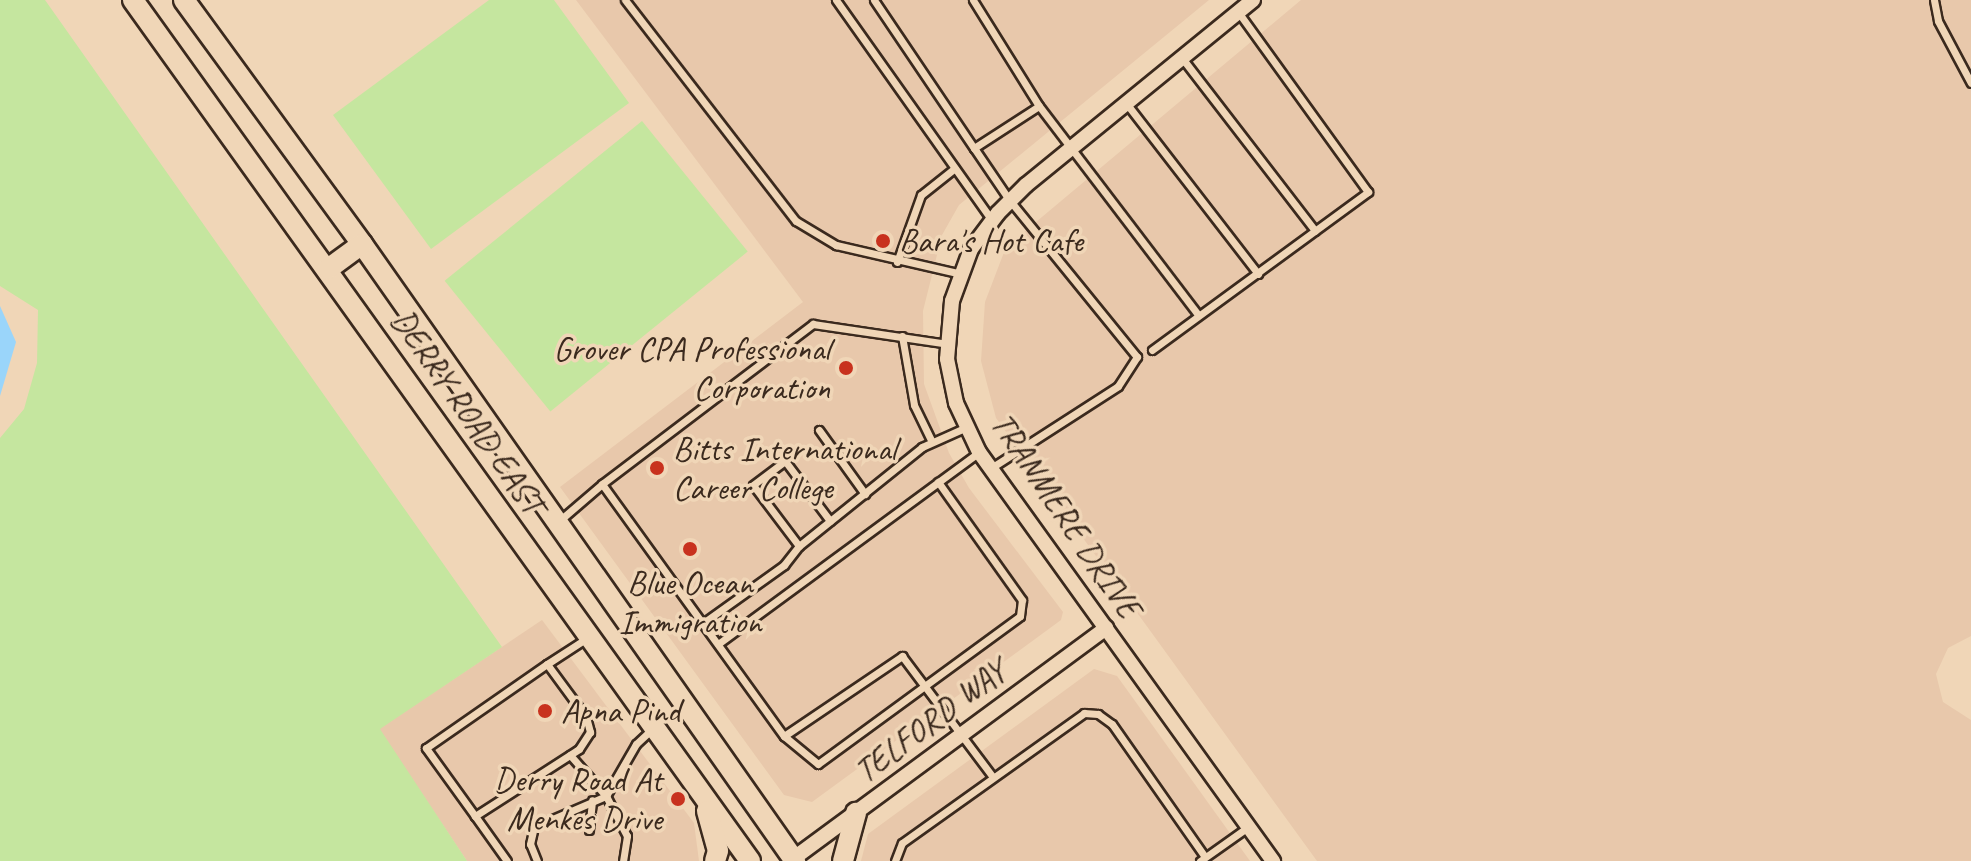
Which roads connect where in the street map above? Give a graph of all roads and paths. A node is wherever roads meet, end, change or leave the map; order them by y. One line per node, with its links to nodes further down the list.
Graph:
1 (133, 0): 22 (main road, DERRY ROAD EAST)
2 (184, 0): 20 (main road, DERRY ROAD EAST)
3 (625, 0): 21 (lane)
4 (836, 0): 16 (lane)
5 (874, 0): 14 (lane)
6 (973, 0): 13 (lane)
7 (1253, 0): 9 (street, TRANMERE DRIVE)
8 (1934, 0): 11 (lane)
9 (1238, 12): 10 (street, TRANMERE DRIVE); 19 (lane)
10 (1182, 58): 12 (street, TRANMERE DRIVE); 19 (lane)
11 (1971, 83)
12 (1126, 103): 15 (street, TRANMERE DRIVE); 24 (lane)
13 (1039, 106): 14 (lane); 15 (lane)
14 (974, 148): 17 (lane)
15 (1072, 150): 17 (street, TRANMERE DRIVE); 25 (lane)
16 (955, 168): 18 (lane); 21 (lane)
17 (1010, 201): 18 (street, TRANMERE DRIVE); 33 (lane)
18 (992, 221): 23 (street, TRANMERE DRIVE)
19 (1315, 231): 24 (lane)
20 (362, 244): 22 (main road); 38 (main road, DERRY ROAD EAST)
21 (897, 262): 23 (lane)
22 (328, 269): 42 (main road, DERRY ROAD EAST)
23 (962, 274): 27 (street, TRANMERE DRIVE)
24 (1258, 274): 25 (lane)
25 (1198, 315): 28 (lane)
26 (902, 336): 27 (lane); 31 (lane); 35 (lane)
27 (948, 344): 29 (street, TRANMERE DRIVE)
28 (1152, 350)
29 (967, 427): 31 (lane); 32 (street, TRANMERE DRIVE)
30 (819, 430): 36 (lane)
31 (932, 442): 36 (lane)
32 (979, 452): 33 (street, TRANMERE DRIVE); 34 (lane)
33 (991, 469): 41 (street, TRANMERE DRIVE)
34 (938, 482): 43 (lane); 45 (lane)
35 (602, 484): 38 (lane); 40 (lane)
36 (865, 494): 37 (lane)
37 (830, 521): 39 (lane); 39 (lane)
38 (557, 522): 59 (main road, DERRY ROAD EAST)
39 (799, 546): 40 (lane)
40 (703, 623): 43 (lane)
41 (1106, 628): 47 (street, TELFORD WAY); 56 (street, TRANMERE DRIVE)
42 (589, 637): 44 (lane); 46 (main road, DERRY ROAD EAST)
43 (718, 644): 48 (lane)
44 (547, 664): 49 (lane); 55 (lane)
45 (924, 685): 47 (lane); 48 (lane); 48 (lane)
46 (654, 728): 51 (main road, DERRY ROAD EAST); 52 (lane)
47 (961, 735): 50 (lane); 54 (street, TELFORD WAY)
48 (784, 736)
49 (570, 755): 52 (lane); 55 (lane)
50 (993, 777): 58 (lane); 66 (lane)
51 (703, 795): 63 (main road); 64 (main road, DERRY ROAD EAST)
52 (606, 796): 53 (lane); 62 (lane)
53 (592, 800): 57 (lane); 61 (lane)
54 (856, 813): 59 (street, TELFORD WAY); 65 (main road)
55 (475, 816): 60 (lane)
56 (1248, 827): 58 (lane); 67 (street, TRANMERE DRIVE)
57 (589, 830)
58 (1202, 859)
59 (792, 860)
60 (507, 861)
61 (537, 861)
62 (623, 861)
63 (715, 861)
64 (750, 861)
65 (843, 861)
66 (895, 861)
67 (1273, 861)

